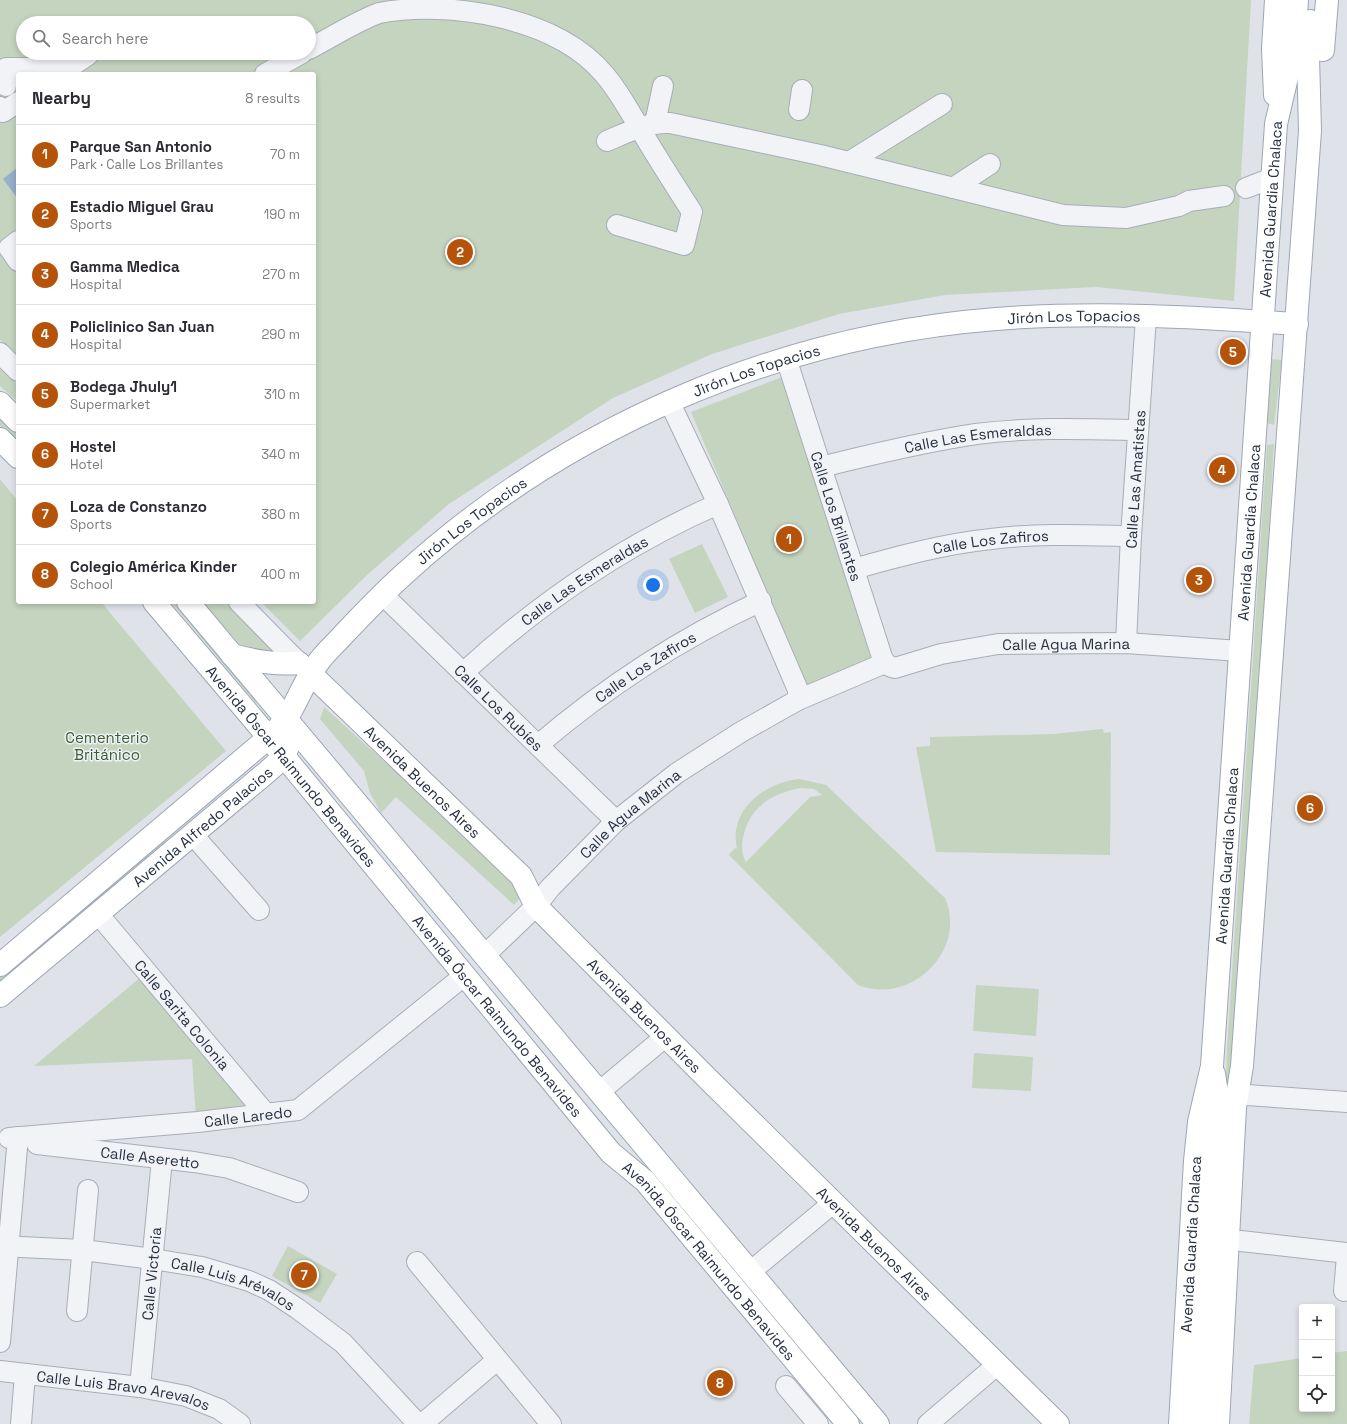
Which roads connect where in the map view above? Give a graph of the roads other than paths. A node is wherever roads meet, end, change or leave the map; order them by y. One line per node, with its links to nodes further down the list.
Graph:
1 (1276, 0): 21 (main road)
2 (1297, 0): 6 (main road, Avenida Guardia Chalaca)
3 (1311, 0): 6 (main road, Avenida Guardia Chalaca)
4 (1327, 0): 23 (main road)
5 (316, 45): 22 (street)
6 (1301, 51): 21 (main road, Avenida Guardia Chalaca); 23 (main road, Avenida Guardia Chalaca)
7 (78, 60): 10 (street)
8 (290, 60): 13 (street)
9 (30, 62): 10 (street); 12 (street)
10 (60, 67)
11 (16, 72): 14 (street)
12 (17, 72)
13 (269, 72)
14 (6, 80)
15 (663, 86): 22 (street)
16 (802, 90): 20 (street)
17 (16, 103): 19 (street)
18 (942, 104): 25 (street)
19 (0, 107)
20 (799, 110)
21 (1276, 124): 27 (main road, Avenida Guardia Chalaca)
22 (647, 125): 24 (street); 25 (street); 31 (street)
23 (1310, 131): 36 (main road, Avenida Guardia Chalaca)
24 (607, 141)
25 (849, 162): 28 (street)
26 (990, 164): 28 (street)
27 (1272, 178): 29 (street); 35 (main road, Avenida Guardia Chalaca)
28 (953, 188): 30 (street)
29 (1246, 188)
30 (1224, 196)
31 (617, 225)
32 (16, 243): 33 (street)
33 (16, 258)
34 (1146, 317): 35 (main road, Jirón Los Topacios); 38 (main road, Jirón Los Topacios); 43 (street, Calle Las Amatistas)
35 (1262, 322): 36 (main road, Jirón Los Topacios); 56 (main road, Avenida Guardia Chalaca)
36 (1296, 324): 82 (main road, Avenida Guardia Chalaca)
37 (0, 353): 39 (street)
38 (786, 358): 40 (main road, Jirón Los Topacios); 46 (street, Calle Los Brillantes)
39 (16, 369)
40 (669, 401): 47 (street); 50 (main road, Jirón Los Topacios)
41 (0, 403): 42 (main road)
42 (16, 419)
43 (1138, 430): 46 (street, Calle Las Esmeraldas); 48 (street, Calle Las Amatistas)
44 (0, 439): 45 (main road)
45 (16, 455)
46 (821, 467): 49 (street, Calle Los Brillantes)
47 (718, 504): 51 (street); 60 (street, Calle Las Esmeraldas)
48 (1131, 536): 49 (street, Calle Los Zafiros); 55 (street, Calle Las Amatistas)
49 (854, 569): 58 (street, Calle Los Brillantes)
50 (382, 594): 59 (main road, Jirón Los Topacios); 60 (street, Calle Los Rubíes)
51 (761, 601): 61 (street); 64 (street, Calle Los Zafiros)
52 (156, 604): 63 (main road, Avenida Óscar Raimundo Benavides)
53 (190, 604): 57 (main road, Avenida Óscar Raimundo Benavides)
54 (241, 604): 59 (street, Avenida Buenos Aires)
55 (1126, 643): 56 (street, Calle Agua Marina); 58 (street, Calle Agua Marina)
56 (1240, 651): 78 (main road, Avenida Guardia Chalaca)
57 (232, 655): 59 (main road); 62 (main road, Avenida Óscar Raimundo Benavides)
58 (890, 666): 61 (street, Calle Agua Marina)
59 (305, 668): 62 (main road, Avenida Alfredo Palacios); 69 (main road, Avenida Buenos Aires)
60 (463, 673): 64 (street, Calle Los Rubíes)
61 (798, 700): 67 (street, Calle Agua Marina)
62 (290, 724): 63 (main road, Avenida Alfredo Palacios); 65 (main road, Avenida Alfredo Palacios); 72 (main road, Avenida Óscar Raimundo Benavides)
63 (268, 738): 65 (main road, Avenida Óscar Raimundo Benavides); 66 (main road, Avenida Alfredo Palacios)
64 (538, 745): 67 (street, Calle Los Rubíes)
65 (284, 757): 68 (main road, Avenida Alfredo Palacios); 74 (main road, Avenida Óscar Raimundo Benavides)
66 (168, 821): 68 (main road); 73 (main road, Avenida Alfredo Palacios)
67 (616, 821): 69 (street, Calle Agua Marina)
68 (189, 838): 70 (street); 71 (main road, Avenida Alfredo Palacios)
69 (536, 906): 72 (street, Calle Agua Marina); 76 (main road, Avenida Buenos Aires)
70 (259, 910)
71 (99, 915): 75 (main road, Avenida Alfredo Palacios); 83 (street, Calle Sarita Colonia)
72 (485, 955): 77 (main road, Avenida Óscar Raimundo Benavides)
73 (0, 964)
74 (465, 976): 79 (main road, Avenida Óscar Raimundo Benavides); 83 (street, Calle Laredo)
75 (0, 996)
76 (665, 1037): 80 (street); 88 (main road, Avenida Buenos Aires)
77 (566, 1052): 79 (main road); 80 (main road, Avenida Óscar Raimundo Benavides)
78 (1212, 1066): 82 (main road, Avenida Guardia Chalaca); 117 (main road, Avenida Guardia Chalaca)
79 (546, 1074): 80 (main road); 102 (main road, Avenida Óscar Raimundo Benavides)
80 (599, 1092): 95 (main road, Avenida Óscar Raimundo Benavides)
81 (1347, 1102): 82 (street)
82 (1234, 1103): 89 (main road, Avenida Guardia Chalaca); 118 (main road, Avenida Guardia Chalaca); 119 (main road, Avenida Guardia Chalaca)
83 (266, 1114): 84 (street, Calle Laredo)
84 (11, 1138): 85 (street, Calle Aseretto); 90 (street)
85 (162, 1159): 87 (street, Calle Aseretto); 93 (street, Calle Victoria)
86 (88, 1190): 91 (street)
87 (298, 1192)
88 (833, 1203): 95 (street); 101 (main road, Avenida Buenos Aires)
89 (1241, 1241): 92 (street); 120 (main road, Avenida Guardia Chalaca)
90 (4, 1246): 91 (street, Calle Luis Arévalos); 98 (street)
91 (83, 1250): 93 (street, Calle Luis Arévalos); 97 (street)
92 (1347, 1255): 96 (street)
93 (153, 1259): 106 (street, Calle Victoria); 109 (street, Calle Luis Arévalos)
94 (417, 1262): 100 (street)
95 (750, 1272): 99 (main road, Avenida Óscar Raimundo Benavides)
96 (1344, 1291)
97 (77, 1311)
98 (0, 1342)
99 (821, 1356): 102 (main road); 114 (main road, Avenida Óscar Raimundo Benavides)
100 (497, 1360): 110 (street); 111 (street)
101 (998, 1364): 115 (street); 116 (main road, Avenida Buenos Aires)
102 (803, 1370): 113 (main road, Avenida Óscar Raimundo Benavides)
103 (0, 1371): 104 (street, Calle Luis Bravo Arevalos)
104 (25, 1374): 106 (street, Calle Luis Bravo Arevalos); 107 (street)
105 (786, 1386): 112 (street, Avenida Óscar Raimundo Benavides)
106 (140, 1387): 108 (street, Calle Luis Bravo Arevalos)
107 (21, 1424)
108 (240, 1424)
109 (418, 1424)
110 (422, 1424)
111 (551, 1424)
112 (818, 1424)
113 (848, 1424)
114 (878, 1424)
115 (928, 1424)
116 (1058, 1424)
117 (1180, 1424)
118 (1201, 1424)
119 (1218, 1424)
120 (1232, 1424)

